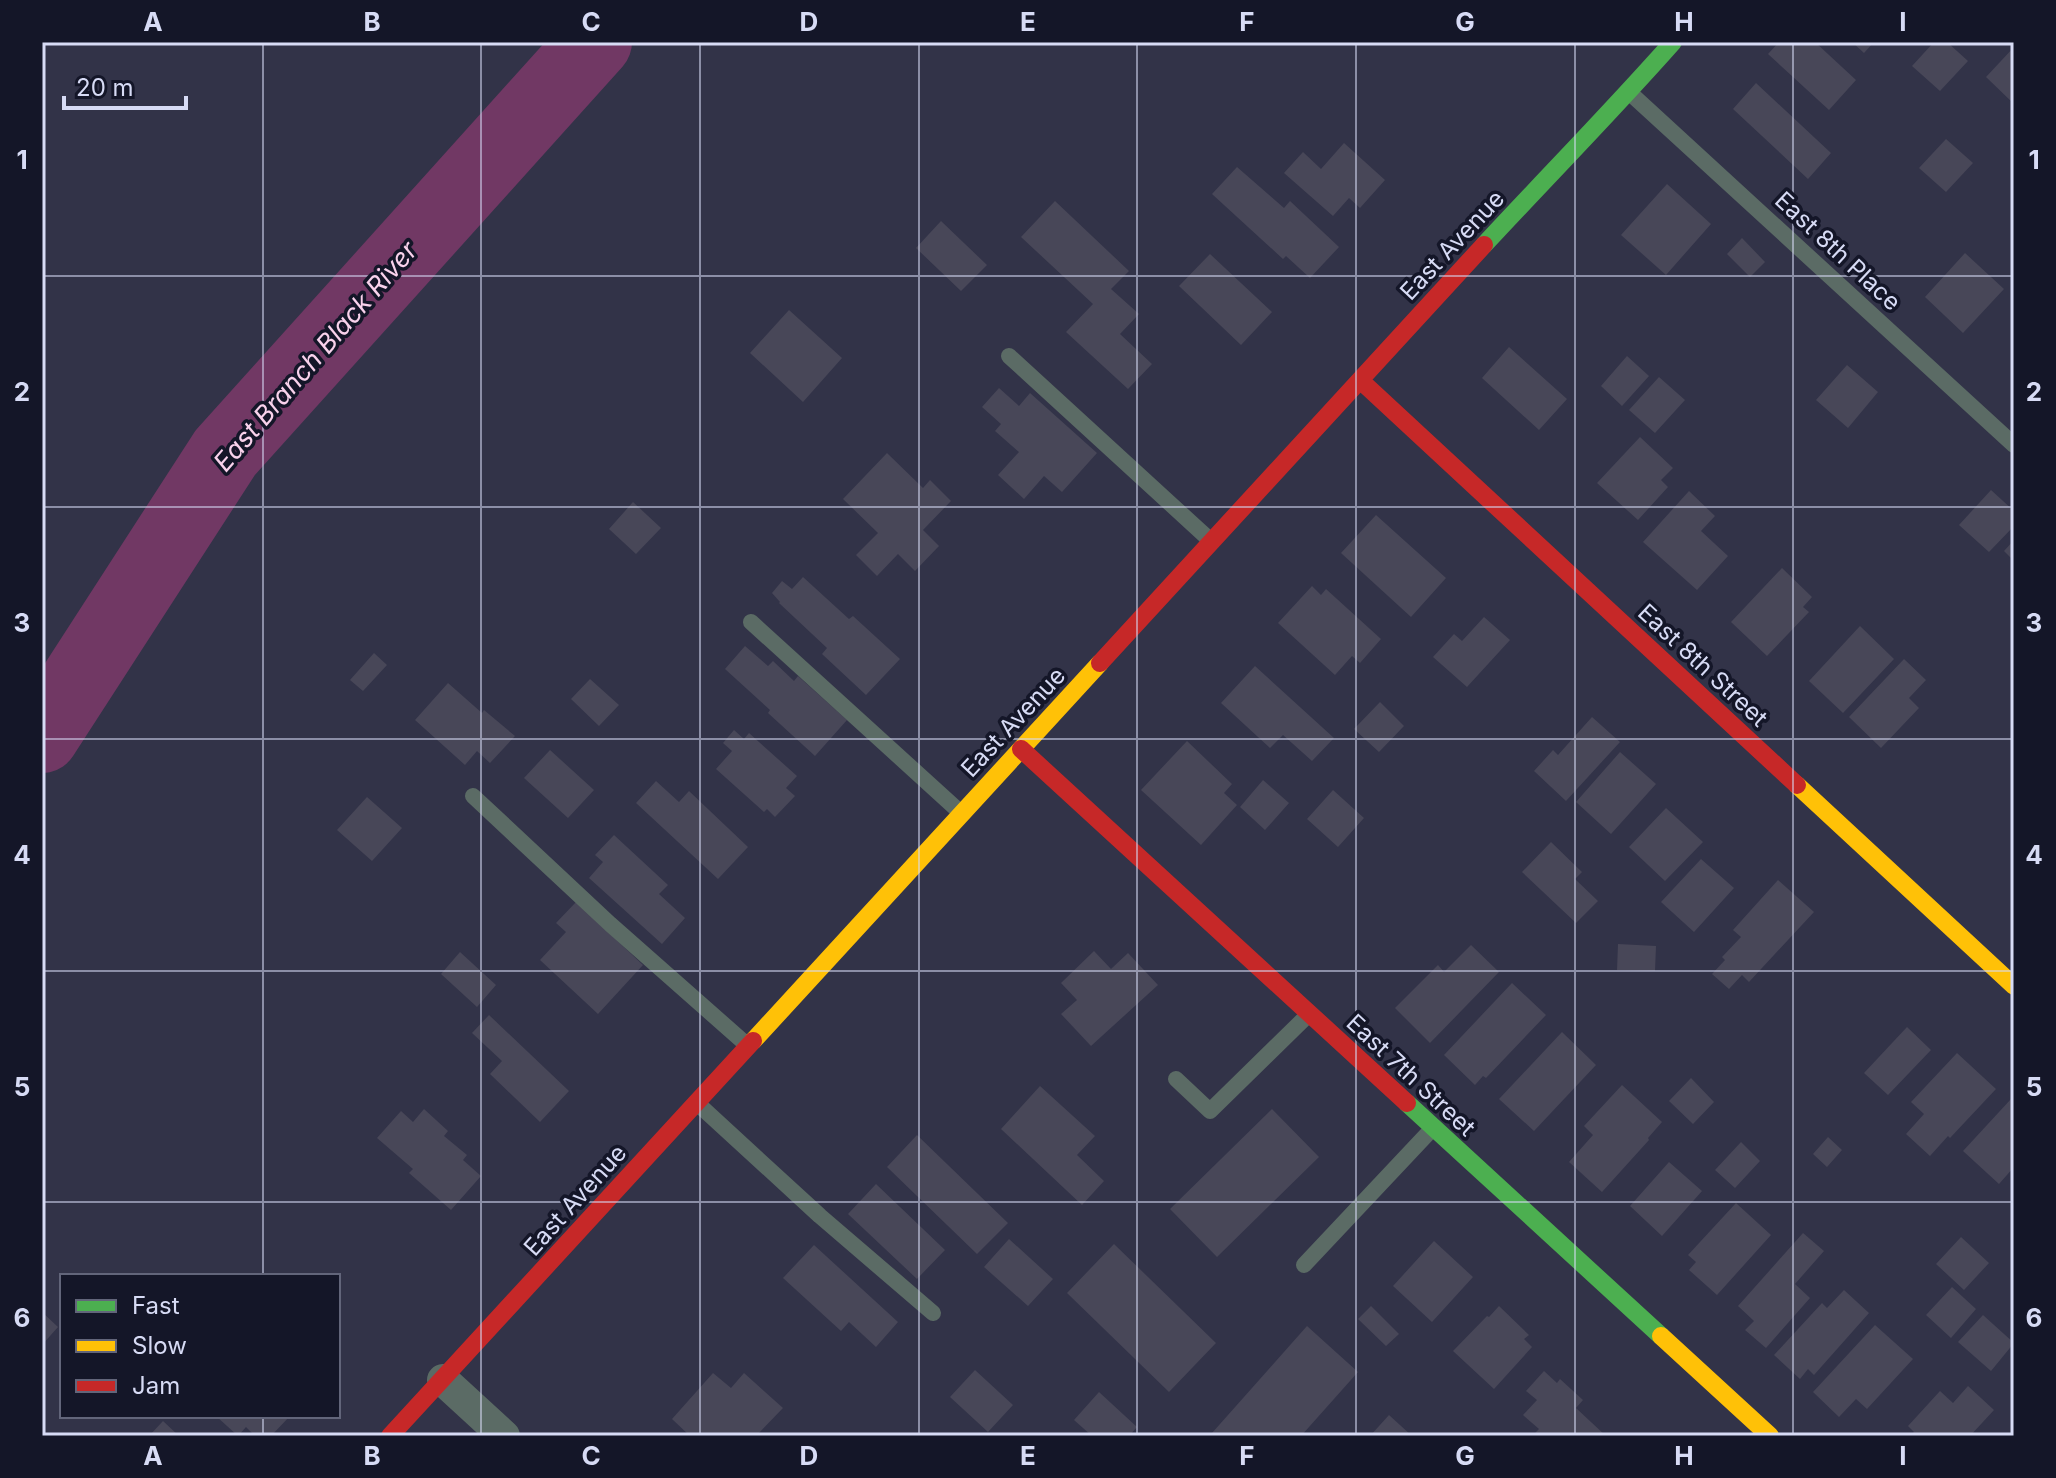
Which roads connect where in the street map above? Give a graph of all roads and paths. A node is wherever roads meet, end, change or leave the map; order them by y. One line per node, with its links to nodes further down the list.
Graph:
1 (1673, 42): 2 (street, East Avenue)
2 (1629, 92): 4 (street, East Avenue); 5 (lane, East 8th Place)
3 (1009, 356): 6 (lane)
4 (1360, 380): 6 (street, East Avenue); 11 (street, East 8th Street)
5 (2014, 445)
6 (1212, 542): 8 (street, East Avenue)
7 (751, 622): 10 (lane)
8 (1021, 749): 10 (street, East Avenue); 12 (street, East 7th Street)
9 (473, 796): 13 (lane)
10 (962, 814): 13 (street, East Avenue)
11 (2014, 986)
12 (1309, 1013): 14 (lane); 16 (street, East 7th Street)
13 (749, 1046): 15 (street, East Avenue)
14 (1176, 1079)
15 (697, 1103): 18 (lane); 19 (street, East Avenue)
16 (1433, 1127): 17 (lane); 22 (street, East 7th Street)
17 (1304, 1265)
18 (933, 1313)
19 (443, 1380): 20 (street, East Avenue); 21 (street)
20 (390, 1436)
21 (504, 1436)
22 (1770, 1436)

